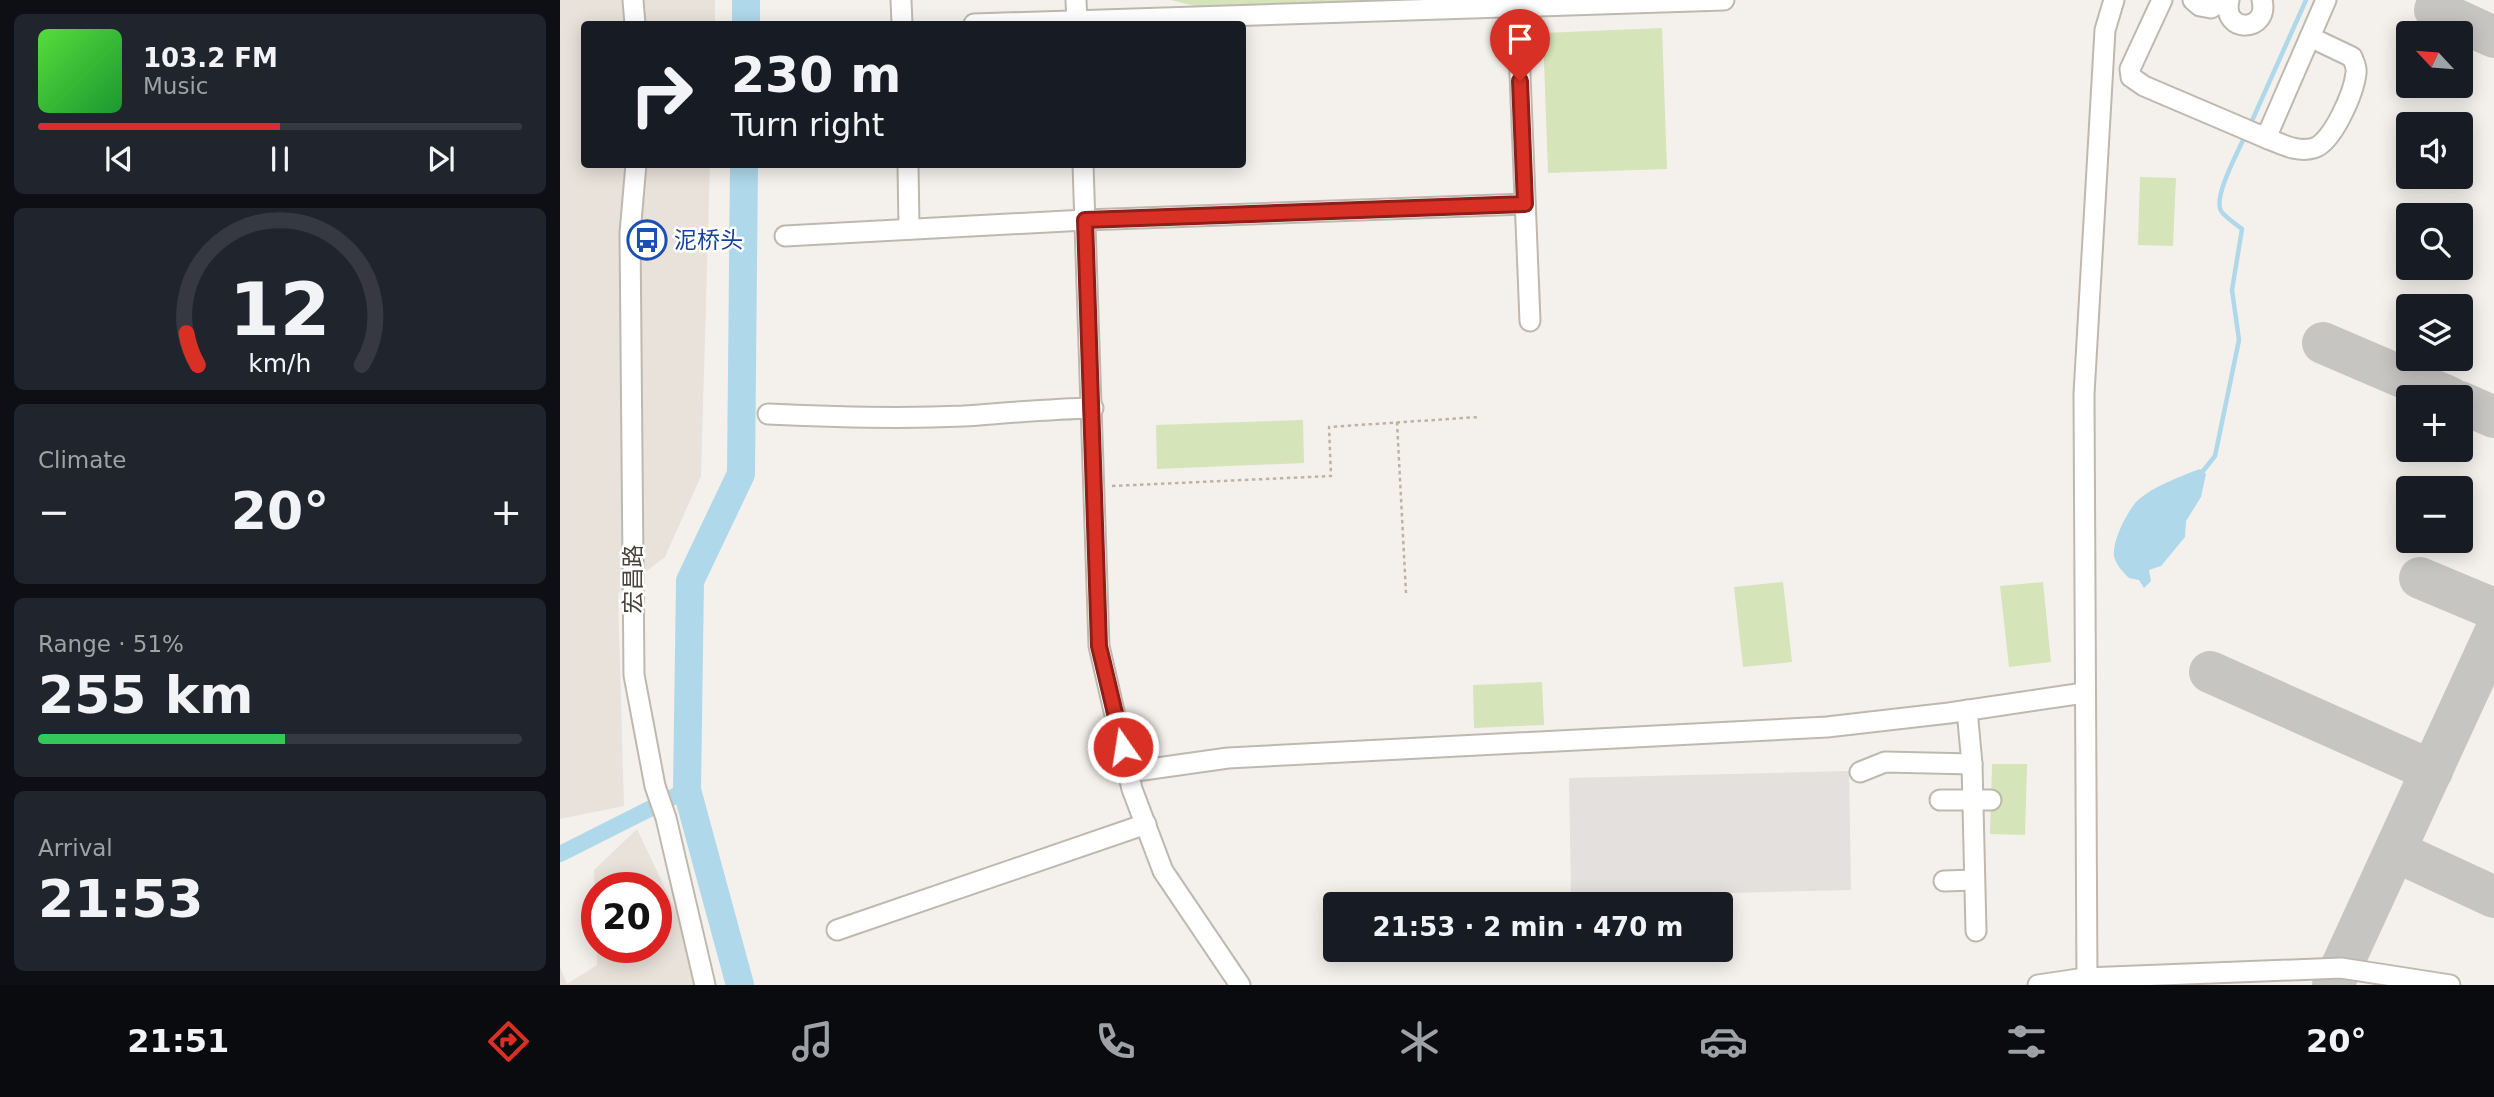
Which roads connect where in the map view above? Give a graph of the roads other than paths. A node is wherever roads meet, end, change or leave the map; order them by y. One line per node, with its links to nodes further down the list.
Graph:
1 (633, 0): 12 (street)
2 (901, 0): 13 (street)
3 (1076, 0): 14 (street)
4 (1724, 0): 11 (street)
5 (2113, 0): 28 (street)
6 (2162, 0): 17 (street)
7 (2193, 0): 10 (street)
8 (2262, 0): 10 (street)
9 (2326, 0): 16 (street)
10 (2225, 2)
11 (1517, 3): 15 (street); 21 (street)
12 (635, 21)
13 (902, 21)
14 (1077, 21)
15 (1121, 21)
16 (2310, 37): 17 (street); 17 (street)
17 (2266, 138)
18 (636, 168): 41 (street, 宏昌路)
19 (908, 168): 23 (street)
20 (1083, 168): 22 (street)
21 (1525, 204): 22 (street); 25 (street)
22 (1085, 220): 23 (street); 26 (street)
23 (909, 229): 24 (street)
24 (785, 236)
25 (1530, 321)
26 (1093, 408): 27 (street); 31 (street)
27 (768, 414)
28 (2084, 693): 29 (street); 40 (street)
29 (1967, 710): 30 (street); 31 (street)
30 (1972, 764): 32 (street); 34 (street)
31 (1129, 772): 35 (street)
32 (1860, 772)
33 (1940, 800): 34 (street)
34 (1982, 800): 36 (street)
35 (1146, 824): 38 (street); 42 (street)
36 (1973, 880): 37 (street); 39 (street)
37 (1944, 881)
38 (837, 930)
39 (1976, 931)
40 (2086, 982): 43 (street); 44 (street)
41 (705, 985)
42 (1240, 985)
43 (2038, 985)
44 (2450, 985)

